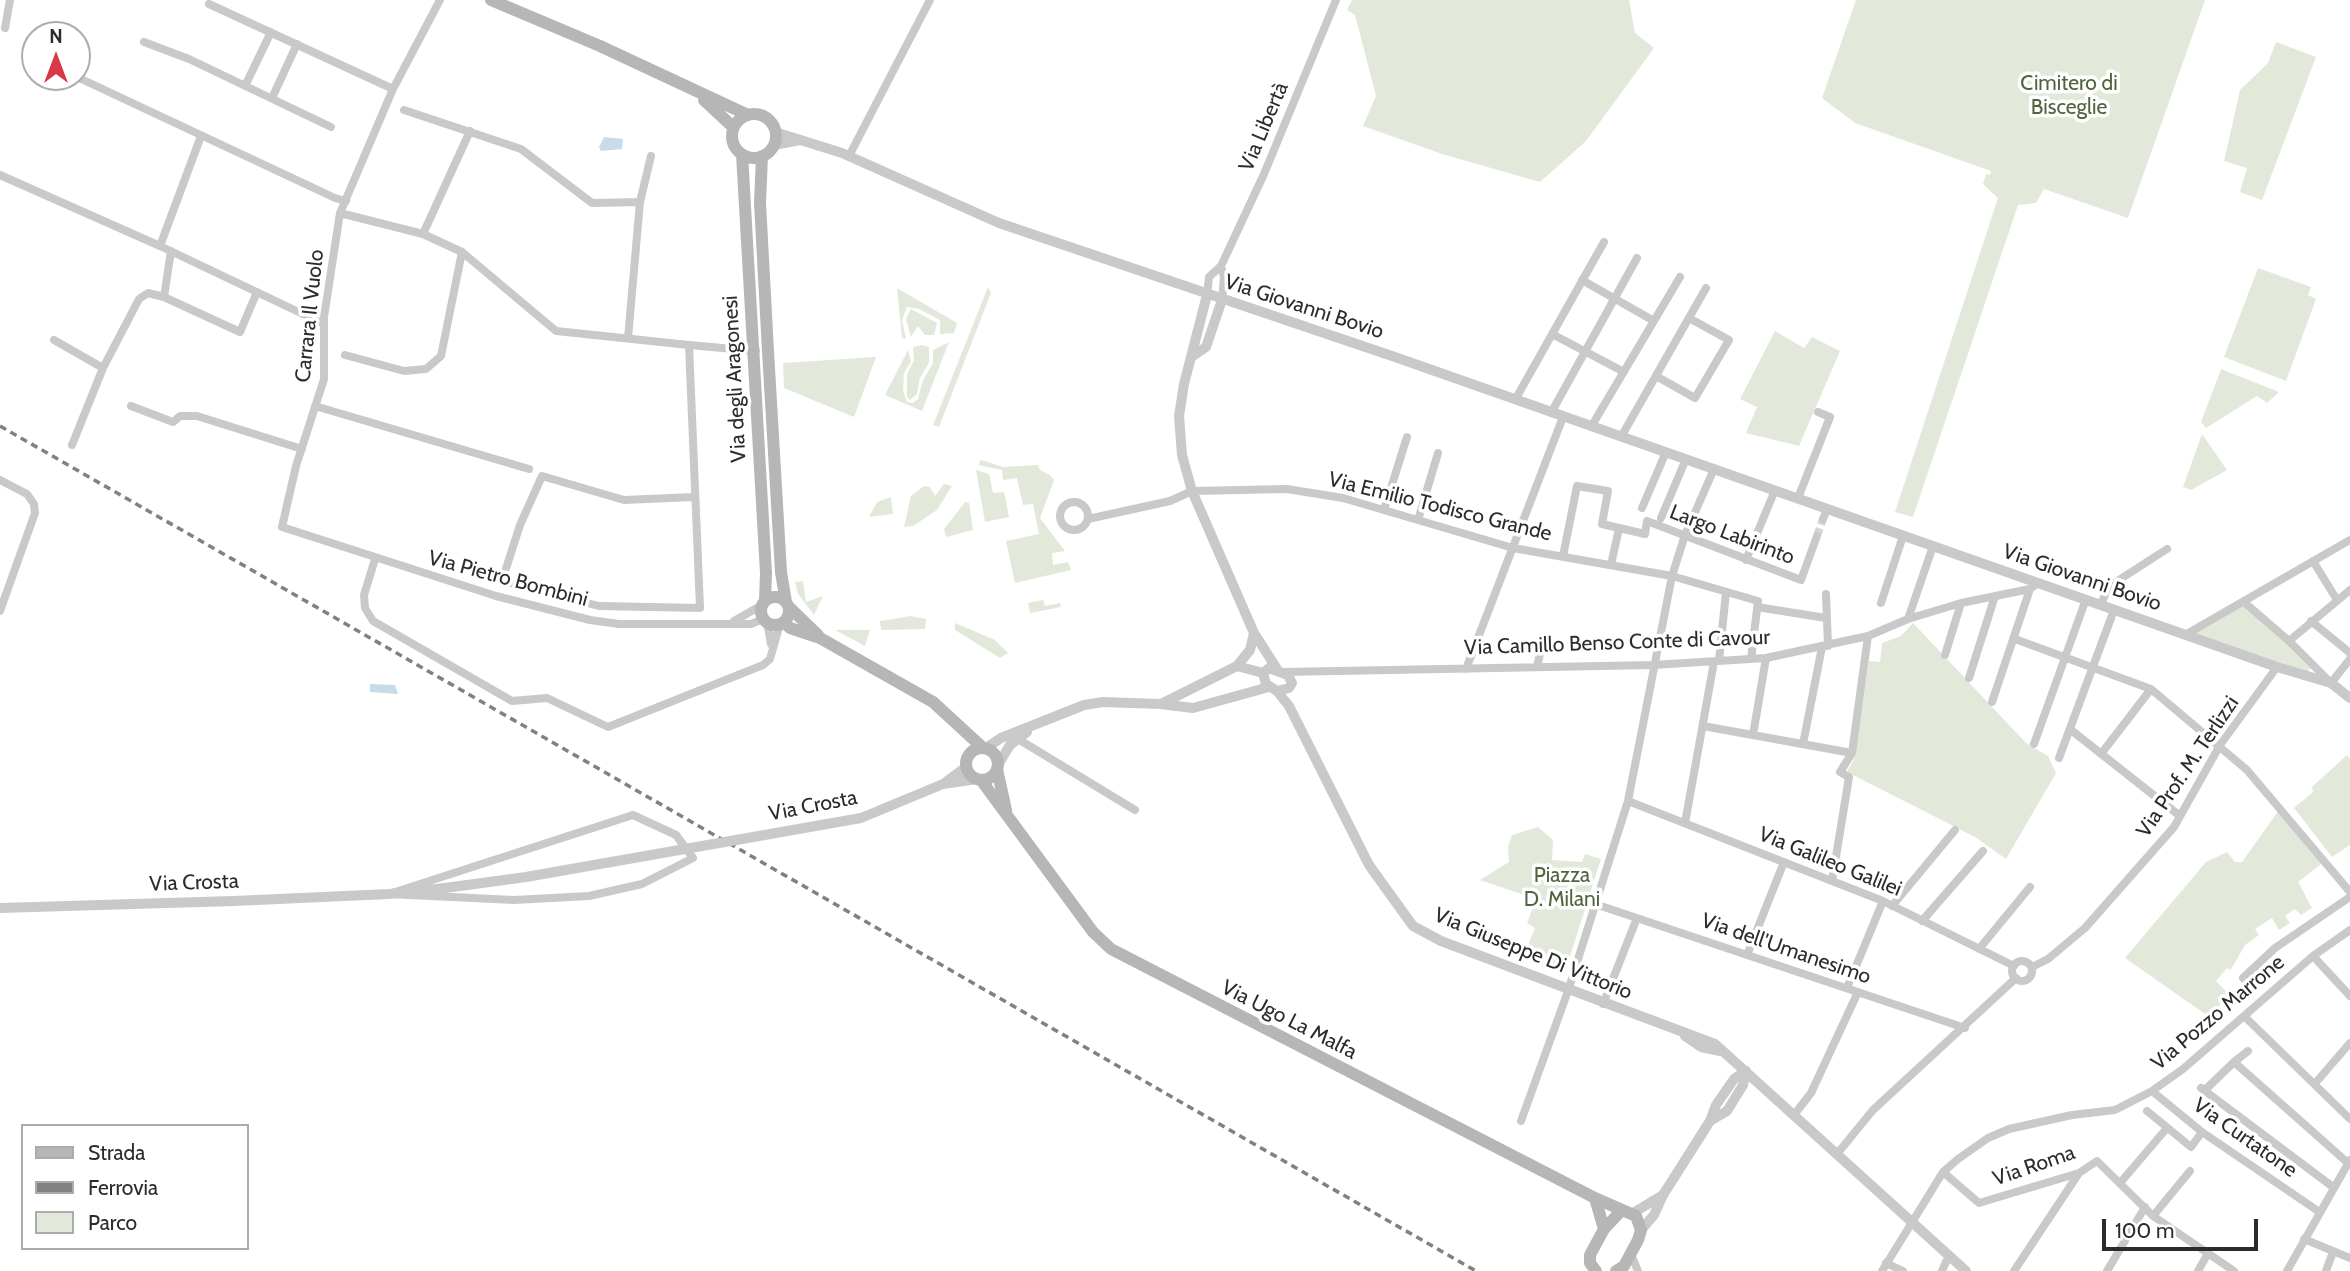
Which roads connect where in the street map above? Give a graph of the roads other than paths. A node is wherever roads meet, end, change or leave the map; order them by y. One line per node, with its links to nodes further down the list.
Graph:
1 (10, 0): 7 (street)
2 (440, 0): 13 (street, Carrara Il Vuolo)
3 (930, 0): 24 (street)
4 (1336, 0): 37 (street, Via Libertà)
5 (494, 1): 14 (main road)
6 (209, 4): 8 (street)
7 (5, 27)
8 (271, 32): 10 (street); 12 (street)
9 (144, 42): 12 (street)
10 (297, 44): 13 (street); 15 (street)
11 (91, 84): 21 (street)
12 (246, 86): 15 (street)
13 (393, 89): 28 (street, Carrara Il Vuolo)
14 (696, 92): 17 (main road); 19 (main road)
15 (272, 99): 18 (street)
16 (404, 110): 20 (street)
17 (748, 115): 19 (main road); 22 (main road)
18 (331, 127)
19 (733, 127): 23 (main road)
20 (470, 131): 29 (street); 31 (street)
21 (201, 136): 28 (street); 33 (street)
22 (774, 139): 24 (street, Via Giovanni Bovio); 26 (main road)
23 (742, 154): 26 (main road); 53 (main road, Via degli Aragonesi)
24 (846, 154): 42 (street, Via Giovanni Bovio)
25 (651, 156): 29 (street)
26 (762, 156): 54 (main road, Via degli Aragonesi)
27 (0, 175): 33 (street)
28 (346, 201): 30 (street, Carrara Il Vuolo)
29 (640, 202): 50 (street)
30 (340, 213): 31 (street); 48 (street, Carrara Il Vuolo)
31 (423, 234): 35 (street)
32 (1604, 242): 39 (street)
33 (160, 246): 34 (street)
34 (171, 251): 41 (street); 43 (street)
35 (462, 252): 50 (street); 56 (street)
36 (1637, 258): 44 (street)
37 (1221, 266): 42 (street, Via Libertà); 45 (street, Via Libertà)
38 (1680, 277): 47 (street)
39 (1582, 280): 44 (street); 49 (street)
40 (1706, 288): 46 (street)
41 (257, 292): 43 (street); 48 (street)
42 (1207, 295): 45 (street, Via Giovanni Bovio); 57 (street, Via Giuseppe Di Vittorio)
43 (164, 297): 58 (street)
44 (1614, 299): 47 (street); 55 (street)
45 (1222, 300): 57 (street, Via Giuseppe Di Vittorio); 61 (street, Via Giovanni Bovio)
46 (1689, 318): 60 (street); 60 (street)
47 (1654, 321): 59 (street)
48 (324, 324): 63 (street, Carrara Il Vuolo)
49 (1552, 334): 55 (street); 61 (street)
50 (628, 338): 52 (street)
51 (54, 341): 58 (street)
52 (689, 345): 53 (street); 80 (street)
53 (752, 351): 54 (street); 109 (main road, Via degli Aragonesi)
54 (768, 351): 112 (main road, Via degli Aragonesi)
55 (1585, 351): 59 (street); 65 (street)
56 (345, 355)
57 (1193, 356): 79 (street, Via Giuseppe Di Vittorio)
58 (103, 368): 70 (street)
59 (1623, 372): 67 (street)
60 (1656, 376): 69 (street)
61 (1515, 400): 65 (street, Via Giovanni Bovio)
62 (131, 406): 71 (street)
63 (315, 406): 71 (street, Carrara Il Vuolo); 75 (street)
64 (1818, 412): 81 (street)
65 (1550, 413): 66 (street, Via Giovanni Bovio)
66 (1563, 417): 67 (street, Via Giovanni Bovio); 94 (street)
67 (1591, 427): 69 (street, Via Giovanni Bovio)
68 (1407, 436): 83 (street)
69 (1621, 437): 72 (street, Via Giovanni Bovio)
70 (72, 445)
71 (302, 449): 87 (street, Carrara Il Vuolo)
72 (1666, 452): 74 (street, Via Giovanni Bovio); 82 (street)
73 (1438, 453): 86 (street)
74 (1686, 459): 76 (street, Via Giovanni Bovio); 84 (street)
75 (529, 469)
76 (1714, 469): 78 (street, Via Giovanni Bovio); 89 (street)
77 (0, 480): 116 (street)
78 (1775, 490): 81 (street, Via Giovanni Bovio); 98 (street)
79 (1192, 491): 83 (street, Via Emilio Todisco Grande); 85 (street, Via Emilio Todisco Grande); 124 (street, Via Giuseppe Di Vittorio)
80 (693, 497): 80 (street)
81 (1798, 498): 91 (street, Via Giovanni Bovio)
82 (1642, 508)
83 (1384, 510): 86 (street, Via Emilio Todisco Grande)
84 (1661, 518)
85 (1088, 519)
86 (1418, 520): 94 (street, Via Emilio Todisco Grande)
87 (282, 527): 97 (street, Via Pietro Bombini)
88 (1619, 528): 89 (street, Largo Labirinto); 96 (street); 100 (street)
89 (1685, 535): 98 (street, Largo Labirinto); 101 (street)
90 (1817, 536): 98 (street, Largo Labirinto)
91 (1903, 536): 93 (street, Via Giovanni Bovio); 110 (street)
92 (2350, 540): 99 (street)
93 (1933, 546): 102 (street, Via Giovanni Bovio); 118 (street)
94 (1513, 548): 96 (street, Via Emilio Todisco Grande); 142 (street)
95 (2166, 549): 114 (street)
96 (1563, 556): 100 (street, Via Emilio Todisco Grande)
97 (375, 559): 120 (street, Via Pietro Bombini); 121 (street)
98 (1746, 560)
99 (2313, 562): 106 (street); 108 (street)
100 (1611, 565): 101 (street, Via Emilio Todisco Grande)
101 (1672, 576): 103 (street, Via Emilio Todisco Grande); 137 (street)
102 (2034, 586): 105 (street, Via Camillo Benso Conte di Cavour); 107 (street, Via Giovanni Bovio); 126 (street)
103 (1726, 592): 113 (street, Via Emilio Todisco Grande); 136 (street)
104 (1826, 594): 117 (street)
105 (1995, 596): 111 (street, Via Camillo Benso Conte di Cavour); 146 (street)
106 (2345, 597): 119 (street)
107 (2086, 599): 114 (street, Via Giovanni Bovio); 132 (street)
108 (2244, 602): 122 (street); 128 (street)
109 (763, 603): 112 (main road); 120 (street, Via Pietro Bombini); 121 (main road, Via degli Aragonesi)
110 (1881, 603)
111 (1961, 603): 118 (street, Via Camillo Benso Conte di Cavour); 131 (street)
112 (787, 604): 121 (main road); 125 (main road)
113 (1757, 604): 117 (street, Via Emilio Todisco Grande); 134 (street)
114 (2101, 605): 115 (street, Via Giovanni Bovio)
115 (2114, 610): 122 (street, Via Giovanni Bovio); 140 (street)
116 (0, 611)
117 (1826, 618): 129 (street)
118 (1908, 619): 123 (street, Via Camillo Benso Conte di Cavour)
119 (2311, 621): 128 (street); 130 (street)
120 (732, 622): 121 (street, Via Pietro Bombini)
121 (773, 622): 125 (main road)
122 (2185, 635): 141 (street, Via Giovanni Bovio)
123 (1868, 636): 129 (street, Via Camillo Benso Conte di Cavour); 165 (street)
124 (1256, 637): 138 (street); 143 (street, Via Giuseppe Di Vittorio); 144 (street, Via Giuseppe Di Vittorio)
125 (820, 638): 155 (main road)
126 (2015, 639): 132 (street); 152 (street)
127 (1543, 641): 139 (street)
128 (2289, 641): 147 (street)
129 (1825, 647): 133 (street, Via Camillo Benso Conte di Cavour); 161 (street)
130 (2350, 653)
131 (1945, 655)
132 (2064, 656): 140 (street); 162 (street)
133 (1766, 658): 134 (street, Via Camillo Benso Conte di Cavour); 159 (street)
134 (1751, 659): 136 (street, Via Camillo Benso Conte di Cavour)
135 (2350, 659): 147 (street)
136 (1717, 661): 137 (street, Via Camillo Benso Conte di Cavour); 156 (street)
137 (1653, 665): 139 (street, Via Camillo Benso Conte di Cavour); 172 (street)
138 (1237, 666): 143 (street); 153 (street)
139 (1537, 667): 142 (street, Via Camillo Benso Conte di Cavour)
140 (2095, 667): 150 (street); 158 (street)
141 (2277, 667): 147 (street, Via Giovanni Bovio); 163 (street, Via Prof. M. Terlizzi)
142 (1466, 669): 145 (street, Via Camillo Benso Conte di Cavour)
143 (1264, 671): 144 (street); 149 (street, Via Giuseppe Di Vittorio)
144 (1280, 671): 145 (street, Via Camillo Benso Conte di Cavour); 148 (street, Via Giuseppe Di Vittorio)
145 (1312, 672): 148 (street, Via Camillo Benso Conte di Cavour)
146 (1969, 678)
147 (2331, 683): 151 (street, Via Giovanni Bovio)
148 (1290, 686): 149 (street); 154 (street, Via Giuseppe Di Vittorio)
149 (1273, 689): 153 (street); 154 (street, Via Giuseppe Di Vittorio)
150 (2151, 690): 163 (street); 166 (street)
151 (2350, 698)
152 (1992, 702)
153 (1160, 704): 157 (street)
154 (1290, 706): 199 (street, Via Giuseppe Di Vittorio)
155 (954, 720): 164 (main road); 168 (main road)
156 (1703, 726): 159 (street); 176 (street)
157 (1032, 728): 160 (street); 164 (street)
158 (2071, 730): 166 (street); 167 (street)
159 (1753, 735): 161 (street)
160 (1018, 739): 169 (street); 173 (street)
161 (1803, 744): 165 (street)
162 (2034, 744)
163 (2220, 746): 174 (street, Via Prof. M. Terlizzi); 183 (street)
164 (985, 748): 168 (main road); 169 (main road)
165 (1852, 753): 180 (street)
166 (2101, 754): 174 (street)
167 (2059, 758)
168 (967, 761): 170 (main road); 171 (street)
169 (998, 767): 170 (main road); 175 (main road)
170 (979, 780): 171 (street); 175 (main road, Via Ugo La Malfa)
171 (943, 784): 182 (street, Via Crosta, bridge)
172 (1628, 801): 176 (street, Via Galileo Galilei); 185 (street)
173 (1135, 810)
174 (2180, 816): 195 (street, Via Prof. M. Terlizzi)
175 (1009, 821): 225 (main road, Via Ugo La Malfa)
176 (1685, 823): 179 (street, Via Galileo Galilei)
177 (1955, 830): 186 (street)
178 (1983, 851): 189 (street)
179 (1784, 862): 180 (street, Via Galileo Galilei); 192 (street)
180 (1832, 881): 184 (street, Via Galileo Galilei)
181 (2030, 887): 191 (street)
182 (389, 894): 182 (street, Via Crosta); 187 (street, Via Crosta)
183 (2350, 894): 197 (street)
184 (1883, 901): 186 (street, Via Galileo Galilei); 198 (street)
185 (1595, 904): 188 (street, Via dell'Umanesimo); 199 (street)
186 (1892, 906): 189 (street, Via Galileo Galilei)
187 (0, 908)
188 (1637, 918): 192 (street, Via dell'Umanesimo); 202 (street)
189 (1922, 921): 191 (street, Via Galileo Galilei)
190 (2350, 930): 193 (street, Via Pozzo Marrone)
191 (1979, 949): 194 (street, Via Galileo Galilei)
192 (1747, 955): 198 (street, Via dell'Umanesimo)
193 (2313, 956): 201 (street); 203 (street, Via Pozzo Marrone)
194 (2014, 966): 195 (street); 196 (street)
195 (2032, 967): 196 (street, Via Prof. M. Terlizzi)
196 (2016, 978): 204 (street)
197 (2243, 978)
198 (1846, 988): 200 (street, Via dell'Umanesimo)
199 (1568, 990): 202 (street, Via Giuseppe Di Vittorio); 214 (street)
200 (1858, 992): 204 (street, Via dell'Umanesimo); 212 (street)
201 (2350, 996)
202 (1603, 1004): 208 (street, Via Giuseppe Di Vittorio)
203 (2244, 1016): 210 (street, Via Pozzo Marrone); 213 (street)
204 (1965, 1028): 217 (street)
205 (2350, 1043): 209 (street)
206 (2248, 1051): 207 (street)
207 (2234, 1062): 218 (street); 223 (street)
208 (1746, 1071): 212 (street, Via Giuseppe Di Vittorio); 224 (street)
209 (2318, 1080)
210 (2152, 1091): 216 (street, Via Curtatone); 220 (street, Via Pozzo Marrone)
211 (2147, 1111): 215 (street)
212 (1794, 1115): 217 (street, Via Giuseppe Di Vittorio)
213 (2350, 1119)
214 (1521, 1121)
215 (2167, 1128): 216 (street); 222 (street)
216 (2202, 1132): 227 (street, Via Curtatone)
217 (1837, 1154): 230 (street, Via Giuseppe Di Vittorio)
218 (2349, 1162): 223 (street)
219 (2190, 1171): 229 (street)
220 (1943, 1172): 221 (street, Via Roma); 230 (street, Via Pozzo Marrone)
221 (2079, 1173): 222 (street, Via Roma); 248 (street)
222 (2120, 1183): 226 (street, Via Roma)
223 (2333, 1187): 227 (street)
224 (1663, 1195): 228 (street); 232 (street)
225 (1595, 1198): 228 (main road, Via Ugo La Malfa); 231 (main road)
226 (2145, 1207): 229 (street, Via Roma); 249 (street)
227 (2318, 1211): 233 (street)
228 (1627, 1212): 231 (main road); 232 (main road)
229 (2153, 1216): 238 (street, Via Roma)
230 (1911, 1221): 237 (street, Via Giuseppe Di Vittorio); 240 (street, Via Pozzo Marrone)
231 (1604, 1228): 236 (main road)
232 (1642, 1230): 235 (main road)
233 (2304, 1239): 234 (street); 252 (street)
234 (2333, 1252): 239 (street); 253 (street)
235 (1631, 1254): 243 (main road); 244 (street)
236 (1590, 1255): 241 (main road); 242 (main road)
237 (1949, 1255): 246 (street); 247 (street, Via Giuseppe Di Vittorio)
238 (2207, 1255): 250 (street); 251 (street, Via Roma)
239 (2350, 1258)
240 (1884, 1267): 245 (street)
241 (1580, 1271)
242 (1596, 1271)
243 (1616, 1271)
244 (1637, 1271)
245 (1903, 1271)
246 (1942, 1271)
247 (1966, 1271)
248 (2014, 1271)
249 (2107, 1271)
250 (2198, 1271)
251 (2234, 1271)
252 (2287, 1271)
253 (2326, 1271)

